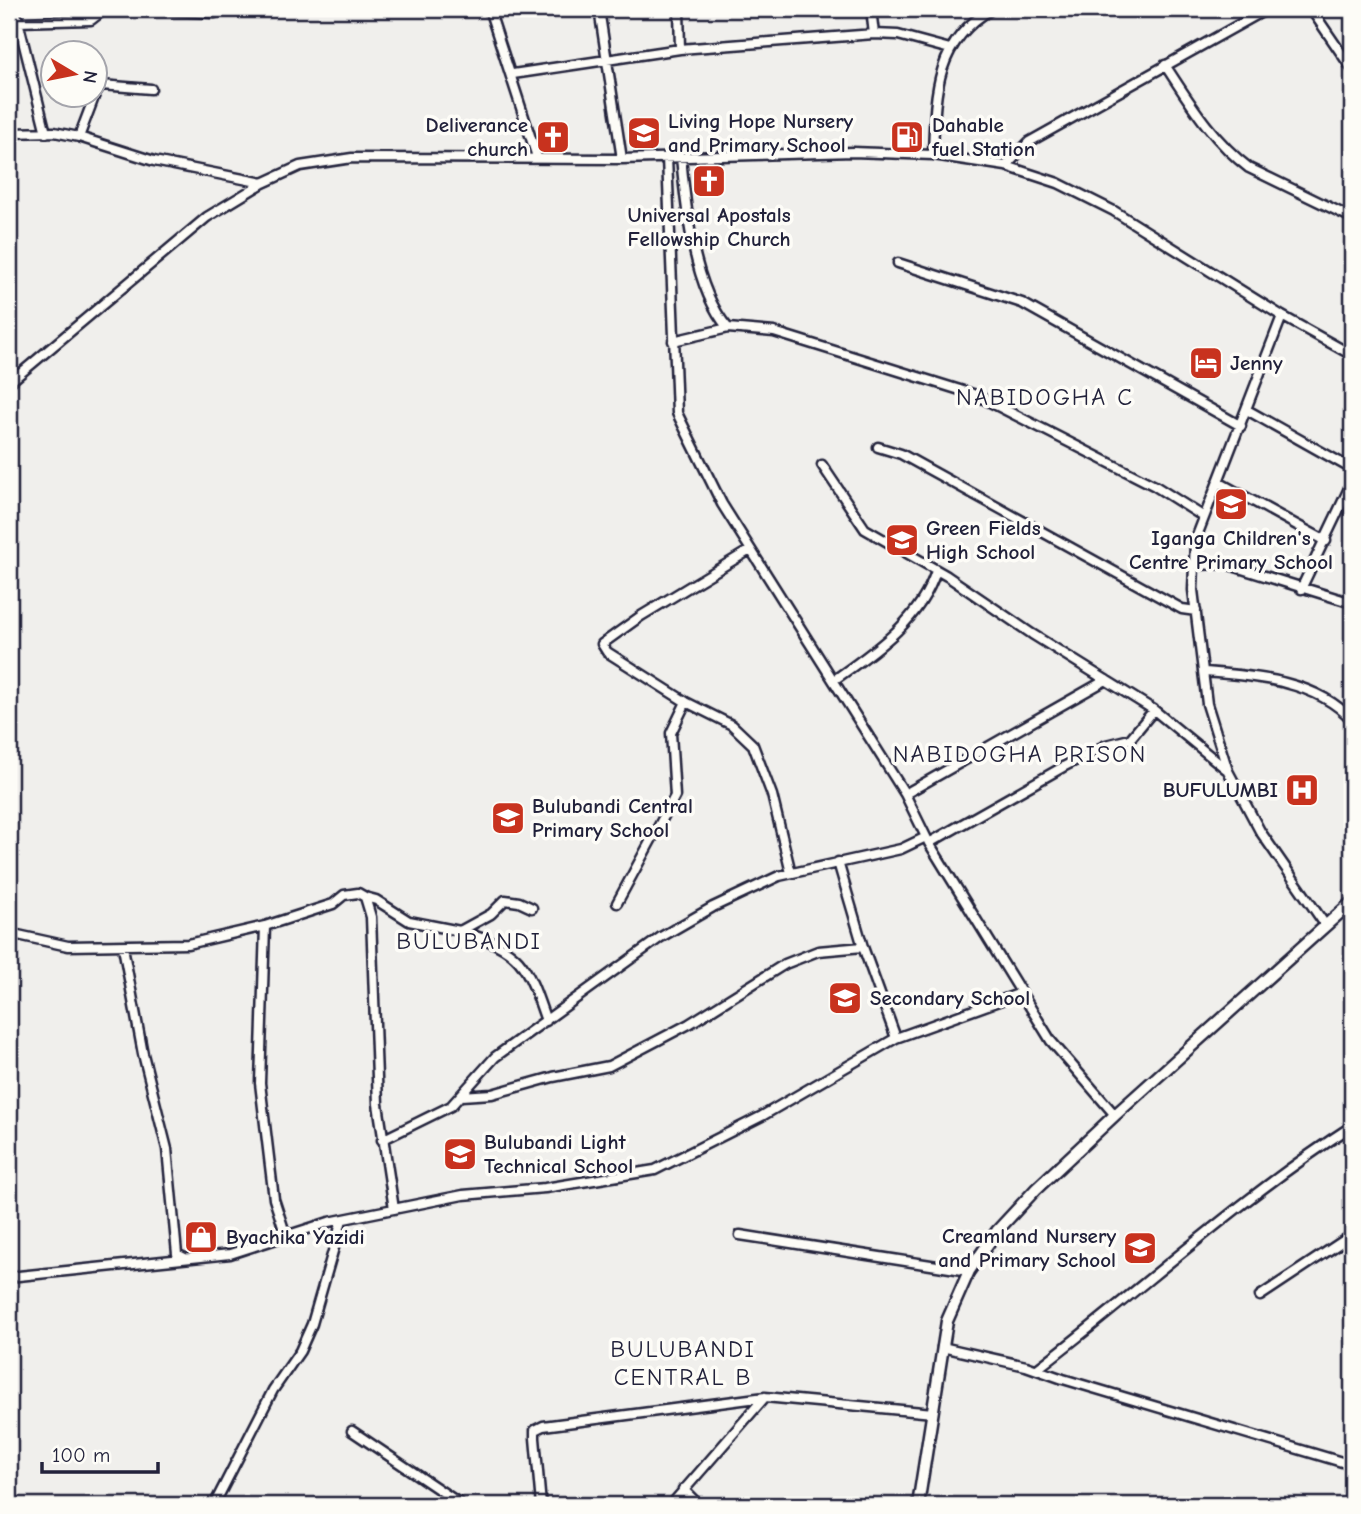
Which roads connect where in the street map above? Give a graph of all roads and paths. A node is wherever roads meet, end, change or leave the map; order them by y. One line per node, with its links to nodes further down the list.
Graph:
1 (15, 9): 12 (street)
2 (105, 9): 12 (street)
3 (142, 9): 11 (street)
4 (489, 9): 19 (street)
5 (599, 9): 16 (street)
6 (679, 9): 15 (street)
7 (871, 9): 13 (street)
8 (992, 9): 14 (street)
9 (1267, 9): 17 (street)
10 (1311, 9): 18 (street)
11 (215, 13)
12 (18, 22): 21 (street)
13 (874, 34): 14 (street); 15 (street)
14 (950, 49): 24 (street)
15 (680, 50): 16 (street)
16 (606, 59): 19 (street); 28 (street)
17 (1165, 65): 29 (street); 31 (street)
18 (1352, 69)
19 (513, 74): 25 (street)
20 (151, 89): 23 (street)
21 (46, 132): 22 (street); 23 (street)
22 (9, 134)
23 (79, 137): 30 (street)
24 (933, 155): 27 (street); 29 (street)
25 (537, 157): 28 (street); 30 (street)
26 (667, 157): 27 (street); 28 (street); 35 (street)
27 (681, 157): 34 (street)
28 (621, 159)
29 (1006, 166): 33 (street)
30 (263, 183): 37 (street)
31 (1352, 218)
32 (898, 263): 39 (street)
33 (1282, 316): 36 (street); 38 (street)
34 (728, 328): 35 (street); 45 (street)
35 (673, 341): 47 (street)
36 (1352, 355)
37 (9, 383)
38 (1247, 410): 39 (street); 42 (street)
39 (1241, 426): 44 (street)
40 (878, 447): 52 (street)
41 (822, 466): 49 (street)
42 (1352, 469)
43 (1352, 482): 46 (street)
44 (1220, 483): 45 (street); 46 (street)
45 (1204, 517): 48 (street)
46 (1326, 541): 50 (street)
47 (750, 550): 54 (street); 56 (street)
48 (1194, 565): 50 (street); 52 (street)
49 (936, 571): 54 (street); 55 (street)
50 (1301, 589): 51 (street)
51 (1352, 603)
52 (1196, 611): 53 (street)
53 (1204, 672): 58 (street); 59 (street)
54 (834, 680): 60 (street)
55 (1106, 680): 57 (street); 60 (street)
56 (687, 702): 63 (street); 66 (street)
57 (1154, 710): 59 (street); 61 (street)
58 (1352, 720)
59 (1228, 771): 69 (street)
60 (905, 794): 61 (street)
61 (928, 840): 62 (street); 74 (street)
62 (838, 862): 63 (street); 73 (street)
63 (791, 873): 75 (street)
64 (365, 897): 68 (street); 70 (street); 80 (street)
65 (1352, 902): 69 (main road)
66 (617, 903)
67 (532, 908): 70 (street)
68 (265, 926): 72 (street); 84 (street)
69 (1326, 926): 78 (main road)
70 (460, 931): 75 (street)
71 (9, 933): 72 (street)
72 (123, 947): 86 (street)
73 (863, 947): 76 (street); 77 (street)
74 (1021, 993): 76 (street); 78 (street)
75 (546, 1021): 77 (street)
76 (896, 1038): 81 (street)
77 (461, 1096): 80 (street)
78 (1115, 1115): 87 (main road)
79 (1352, 1126): 91 (street)
80 (382, 1140): 81 (street)
81 (394, 1209): 82 (street)
82 (342, 1220): 84 (street); 97 (street)
83 (740, 1235): 87 (street)
84 (286, 1236): 86 (street)
85 (1352, 1236): 89 (street)
86 (188, 1259): 88 (street)
87 (969, 1271): 90 (main road)
88 (9, 1277)
89 (1260, 1296)
90 (942, 1348): 91 (street); 93 (main road)
91 (1037, 1369): 95 (street)
92 (765, 1397): 93 (street); 96 (street); 99 (street)
93 (933, 1413): 102 (main road)
94 (352, 1432): 98 (street)
95 (1352, 1465)
96 (683, 1489): 100 (street); 101 (street)
97 (214, 1505)
98 (462, 1505)
99 (541, 1505)
100 (671, 1505)
101 (699, 1505)
102 (918, 1505)

